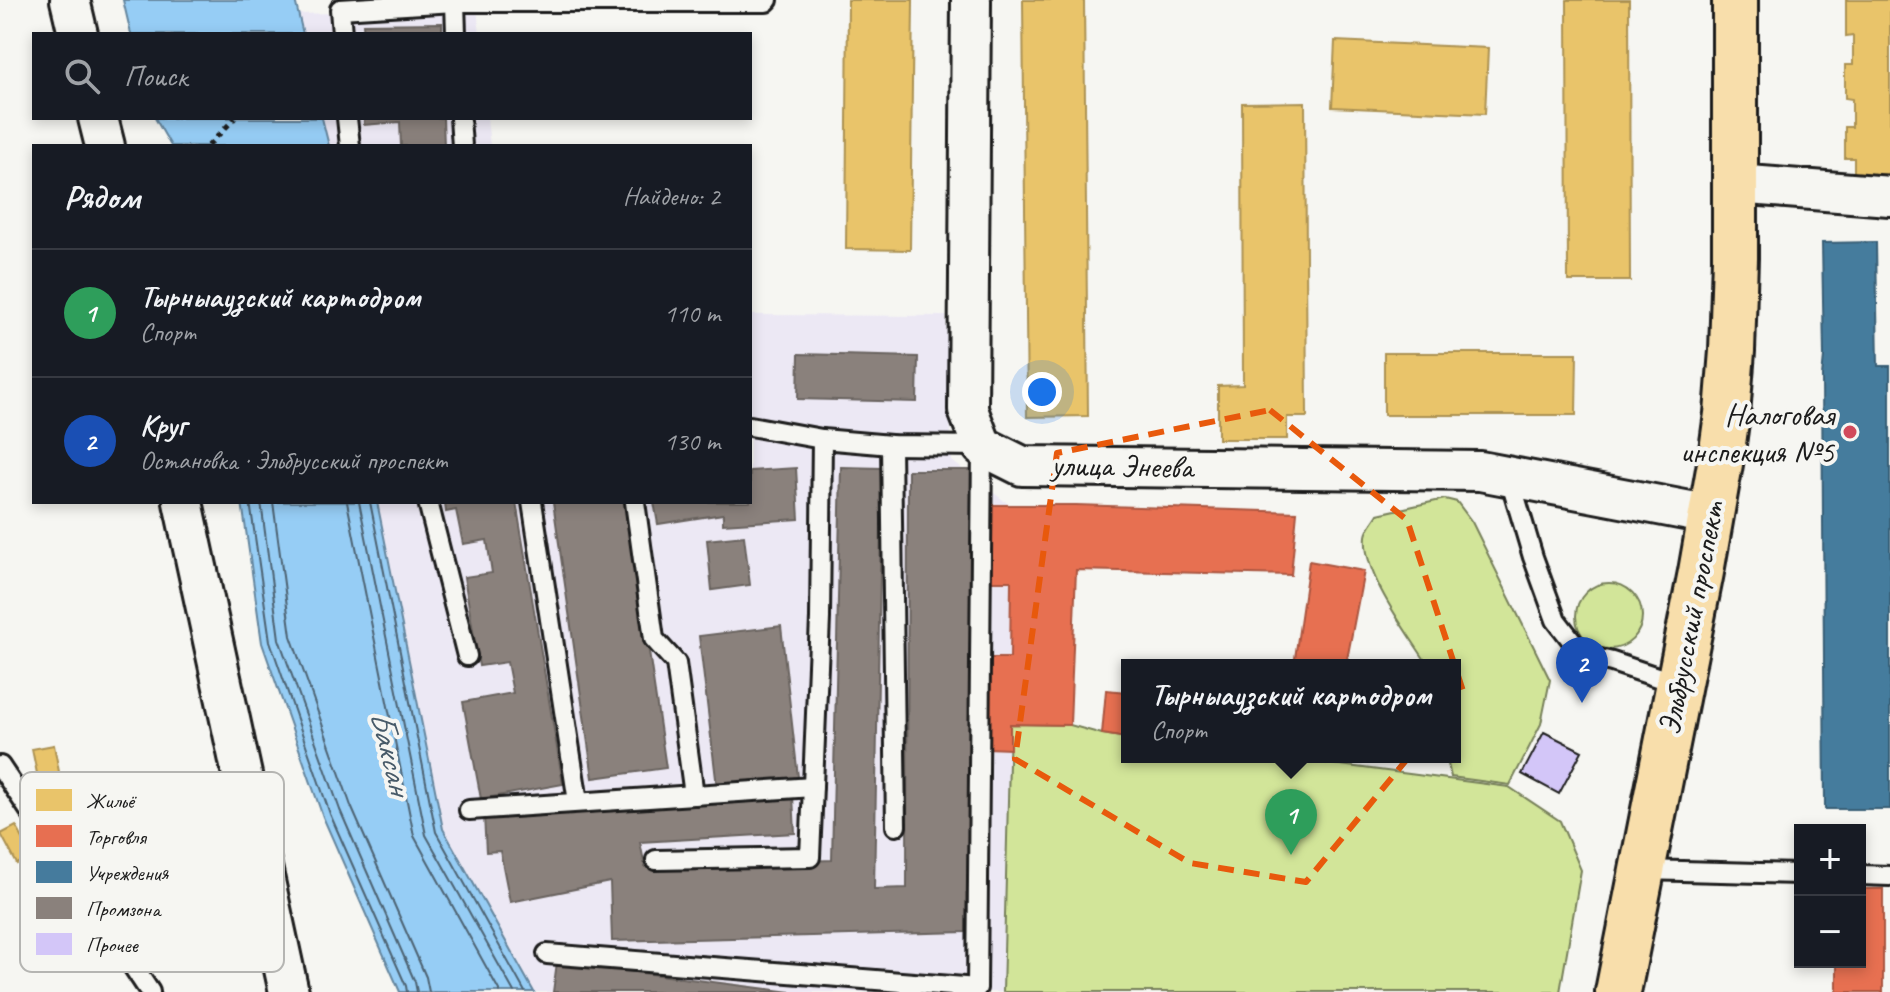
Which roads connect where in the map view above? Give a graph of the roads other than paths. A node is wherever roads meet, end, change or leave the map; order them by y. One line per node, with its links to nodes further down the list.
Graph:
1 (70, 0): 8 (street)
2 (768, 0): 5 (lane)
3 (971, 0): 22 (street)
4 (1735, 0): 17 (main road, Эльбрусский проспект)
5 (563, 1): 6 (lane)
6 (448, 2): 7 (lane); 10 (lane)
7 (338, 5): 9 (lane)
8 (78, 32)
9 (342, 32)
10 (456, 32)
11 (98, 120): 14 (street)
12 (347, 120): 15 (lane)
13 (460, 120): 16 (lane)
14 (104, 144)
15 (350, 144)
16 (462, 144)
17 (1736, 184): 18 (street); 28 (main road, Эльбрусский проспект)
18 (1890, 196)
19 (752, 426): 20 (lane)
20 (822, 439): 21 (lane); 33 (lane)
21 (891, 445): 22 (lane); 38 (lane)
22 (982, 446): 23 (street, улица Энеева); 44 (lane)
23 (1509, 476): 28 (street, улица Энеева); 30 (lane)
24 (183, 504): 32 (street)
25 (429, 504): 29 (lane)
26 (532, 504): 36 (lane)
27 (635, 504): 34 (lane)
28 (1711, 515): 30 (main road, Эльбрусский проспект)
29 (467, 656)
30 (1678, 684): 40 (main road, Эльбрусский проспект)
31 (0, 766): 35 (lane)
32 (241, 772)
33 (813, 787): 34 (lane); 39 (lane)
34 (694, 795): 36 (lane)
35 (20, 796)
36 (578, 802): 37 (lane)
37 (469, 810)
38 (896, 826)
39 (656, 860)
40 (1642, 869): 41 (lane); 49 (main road, Эльбрусский проспект)
41 (1794, 874)
42 (1866, 875): 43 (lane)
43 (1890, 876)
44 (547, 954)
45 (284, 969): 48 (street)
46 (137, 972): 47 (lane)
47 (150, 992)
48 (289, 992)
49 (1618, 992)

